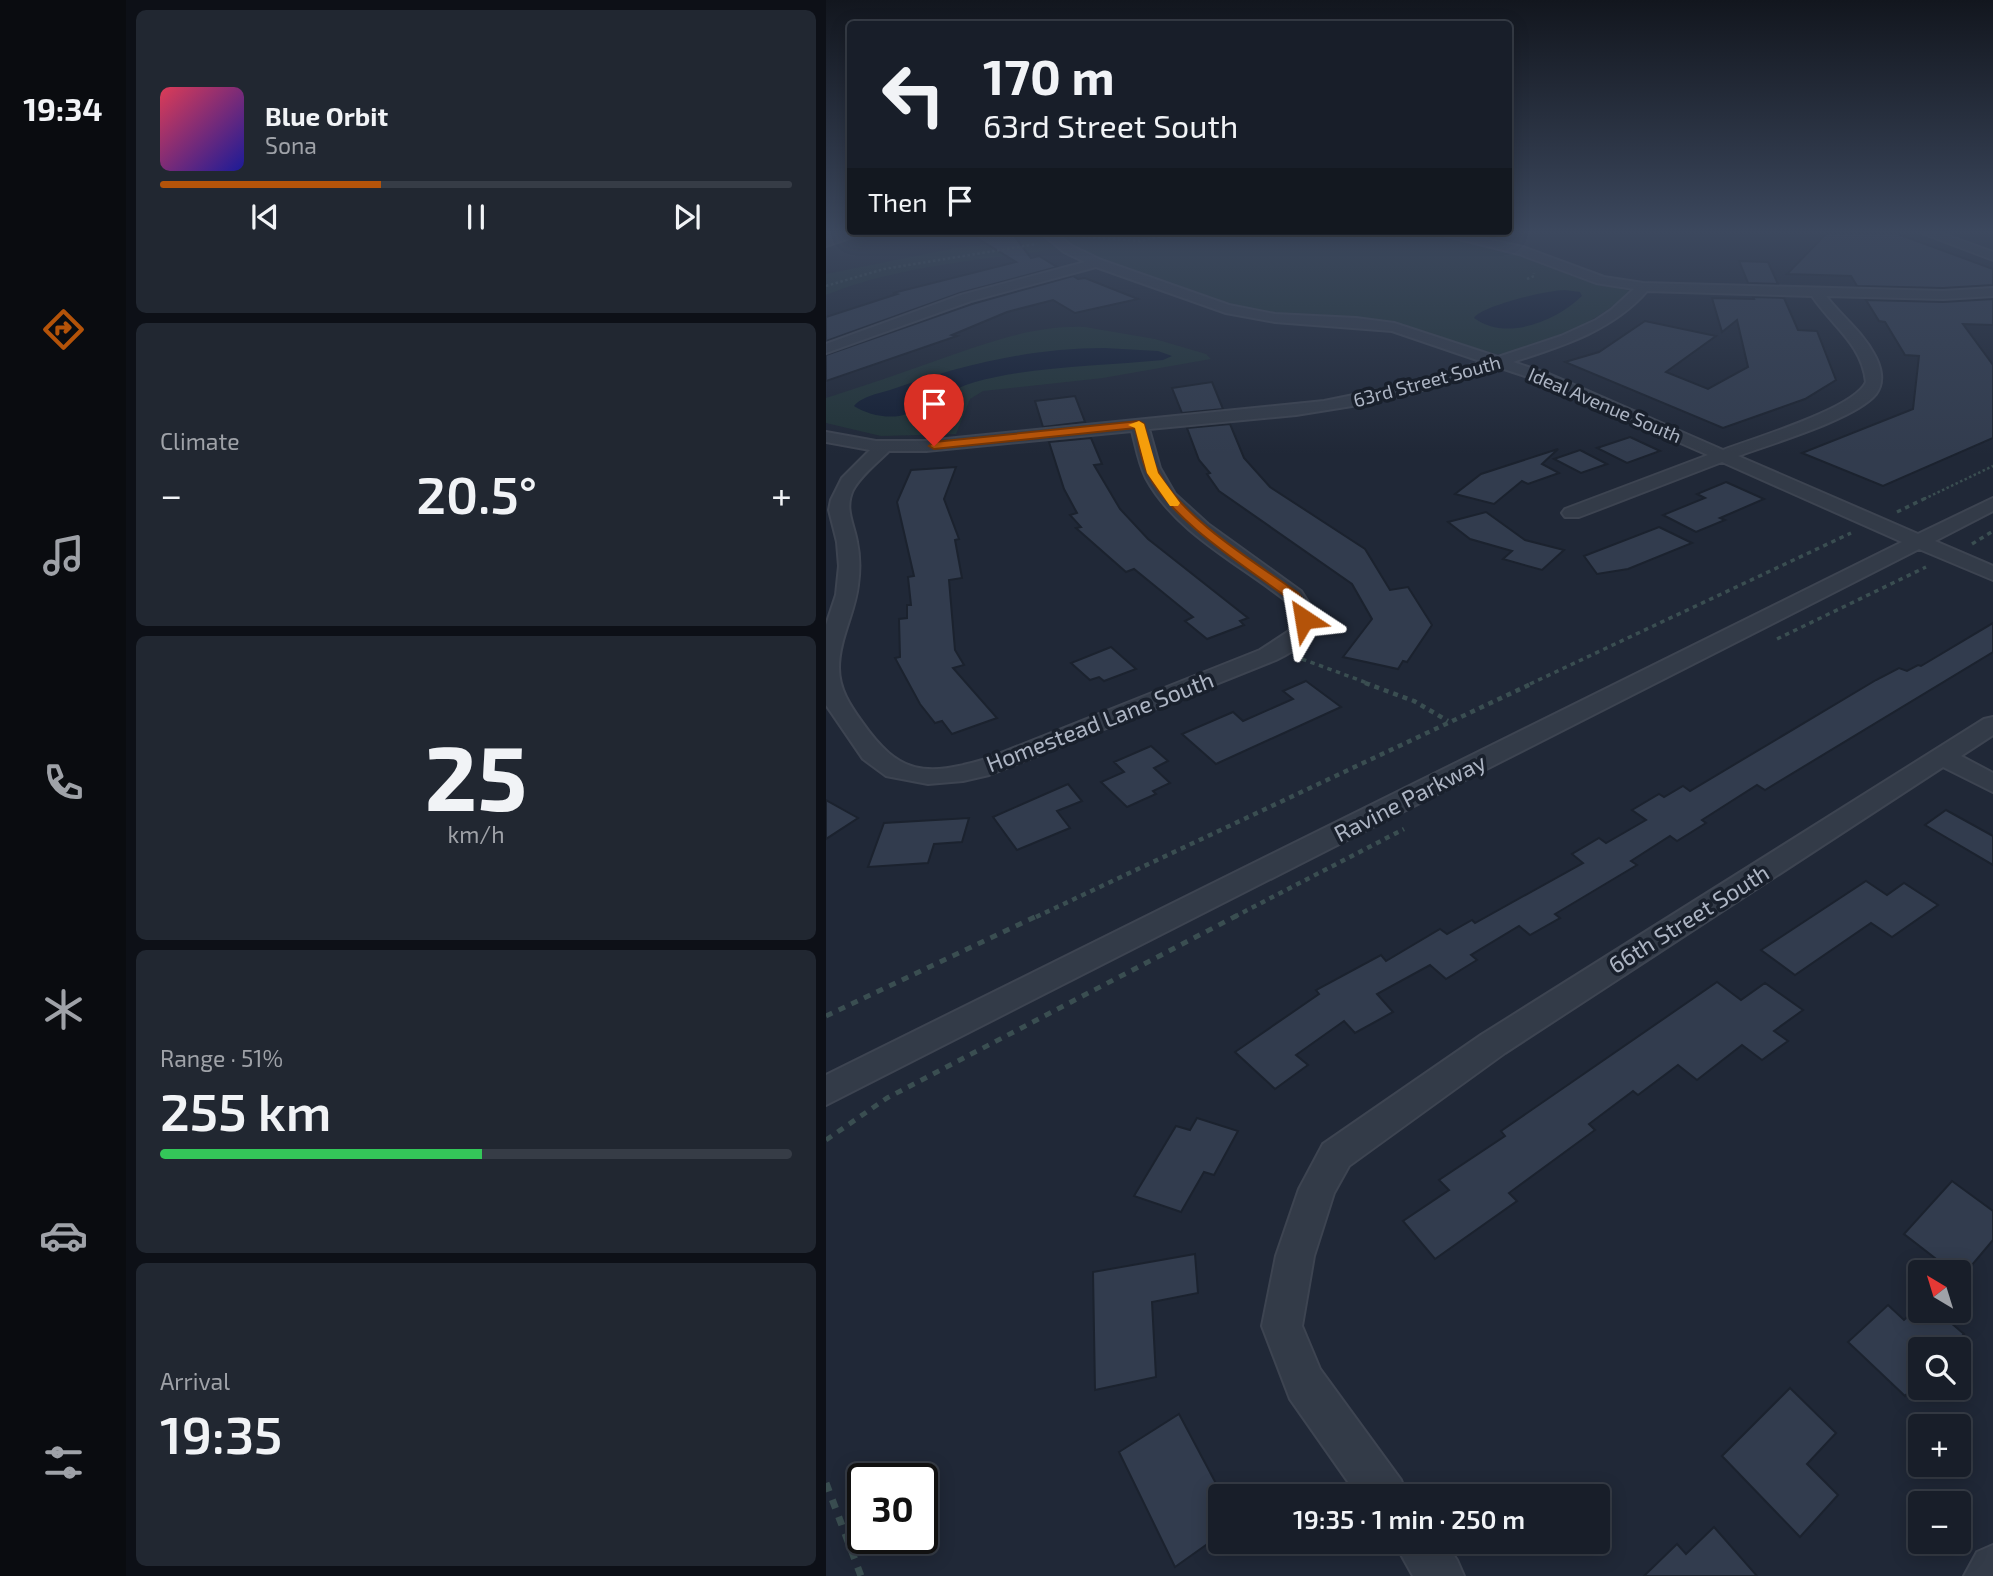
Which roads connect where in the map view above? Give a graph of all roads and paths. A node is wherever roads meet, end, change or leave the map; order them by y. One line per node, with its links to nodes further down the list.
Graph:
1 (944, 307): 5 (street)
2 (1219, 307): 6 (street, Ideal Avenue South)
3 (1622, 307): 6 (street, 63rd Street South)
4 (1825, 307): 10 (street)
5 (826, 349)
6 (1499, 362): 7 (street, 63rd Street South); 10 (street, Ideal Avenue South)
7 (1139, 424): 9 (street, 63rd Street South); 21 (street, Homestead Lane South)
8 (826, 437): 9 (street)
9 (885, 446): 21 (street, Homestead Lane South)
10 (1723, 456): 13 (street); 17 (street, Ideal Avenue South)
11 (1993, 466): 14 (path)
12 (1993, 503): 17 (street, Ravine Parkway)
13 (1572, 513)
14 (1889, 516)
15 (1993, 531): 18 (path)
16 (1853, 532): 22 (path)
17 (1919, 541): 18 (street, Ideal Avenue South); 28 (street, Ravine Parkway)
18 (1951, 555): 19 (street, Ideal Avenue South); 20 (path)
19 (1993, 573)
20 (1766, 644)
21 (1279, 650): 22 (path)
22 (1448, 721): 27 (path)
23 (1993, 724): 24 (street, 66th Street South)
24 (1943, 757): 25 (street); 31 (street, 66th Street South)
25 (1993, 784)
26 (1412, 825): 29 (path)
27 (826, 1016)
28 (826, 1091)
29 (826, 1140)
30 (826, 1483): 34 (path)
31 (1376, 1484)
32 (1425, 1554): 35 (street)
33 (1993, 1568): 36 (street)
34 (860, 1576)
35 (1441, 1576)
36 (1987, 1576)

